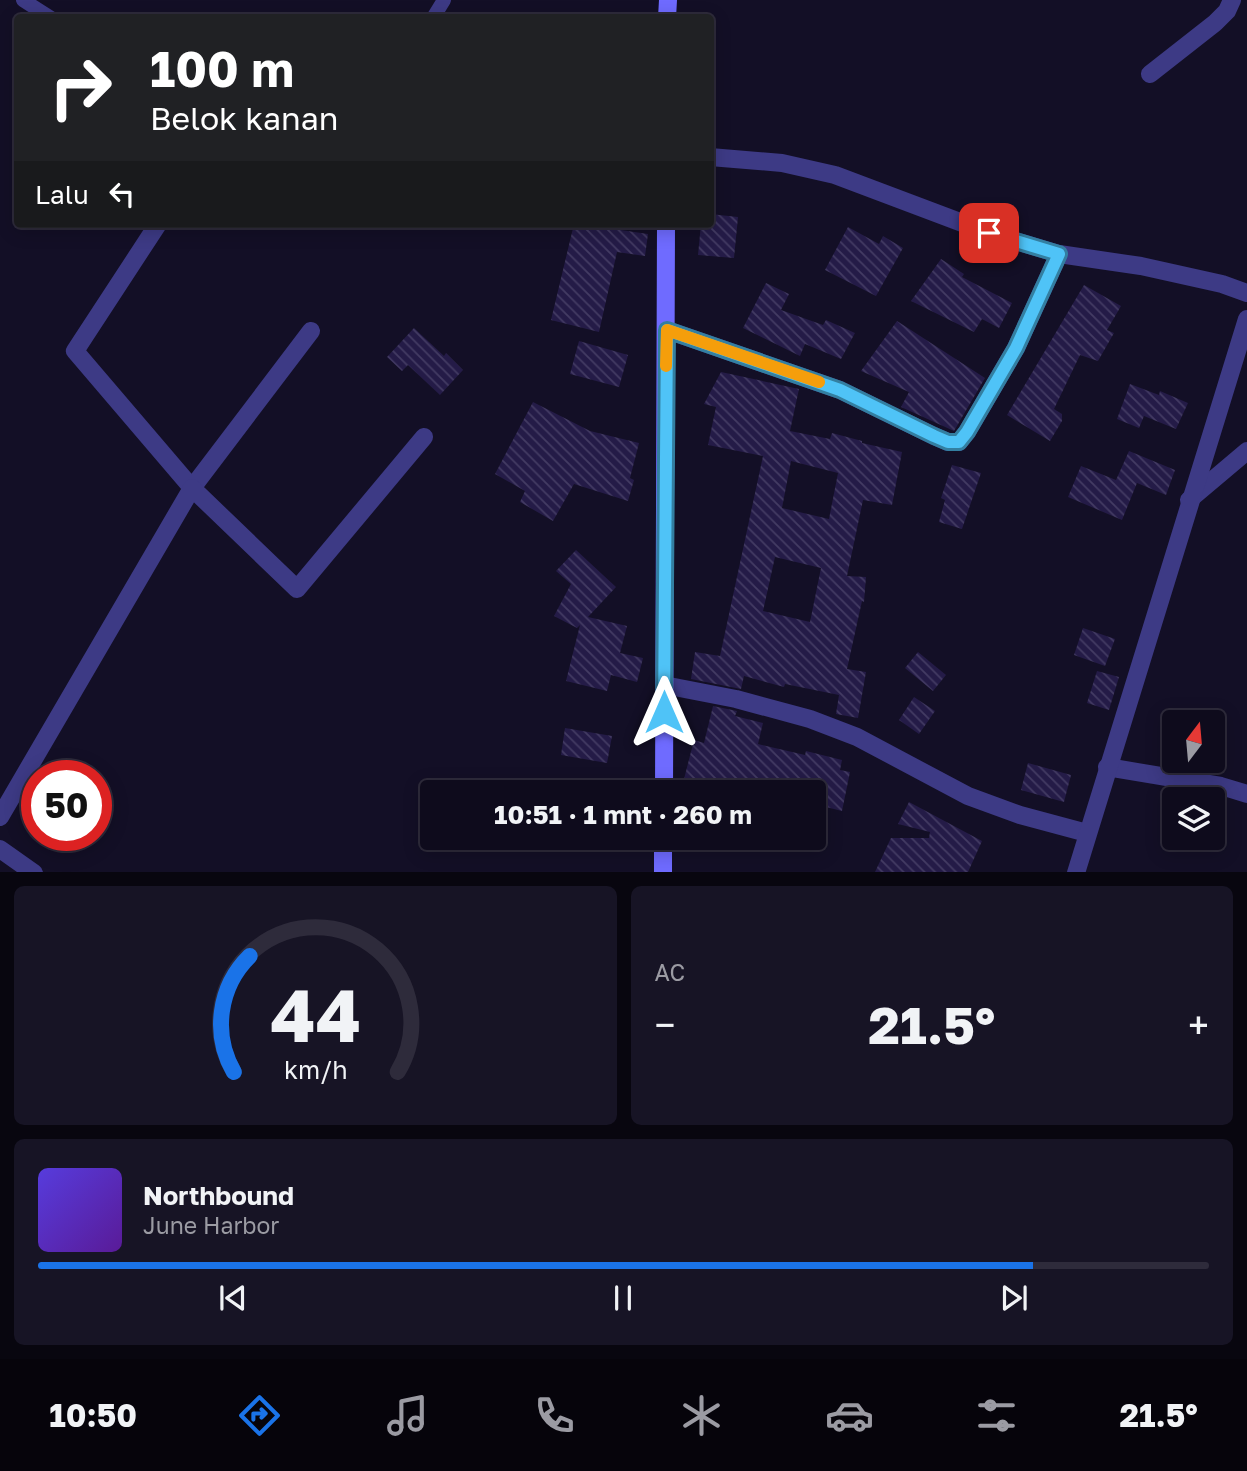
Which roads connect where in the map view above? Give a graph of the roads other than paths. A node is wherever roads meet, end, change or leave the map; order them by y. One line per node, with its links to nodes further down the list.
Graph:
1 (23, 0): 3 (lane)
2 (1231, 0): 4 (street)
3 (45, 14)
4 (1150, 75)
5 (714, 157): 8 (street)
6 (155, 228): 15 (street)
7 (666, 228): 11 (main road)
8 (1059, 254): 9 (street); 11 (street)
9 (1247, 293)
10 (1247, 319): 16 (street)
11 (667, 330): 17 (main road)
12 (311, 331): 15 (street)
13 (424, 437): 15 (street)
14 (1247, 451): 16 (street)
15 (192, 488): 21 (street)
16 (1189, 500): 18 (street)
17 (664, 685): 19 (main road); 22 (street)
18 (1107, 767): 20 (street); 22 (street)
19 (664, 780)
20 (1247, 794)
21 (0, 817)
22 (1087, 833): 27 (street)
23 (0, 849): 25 (street)
24 (663, 850): 26 (main road)
25 (33, 872)
26 (663, 872)
27 (1076, 872)

